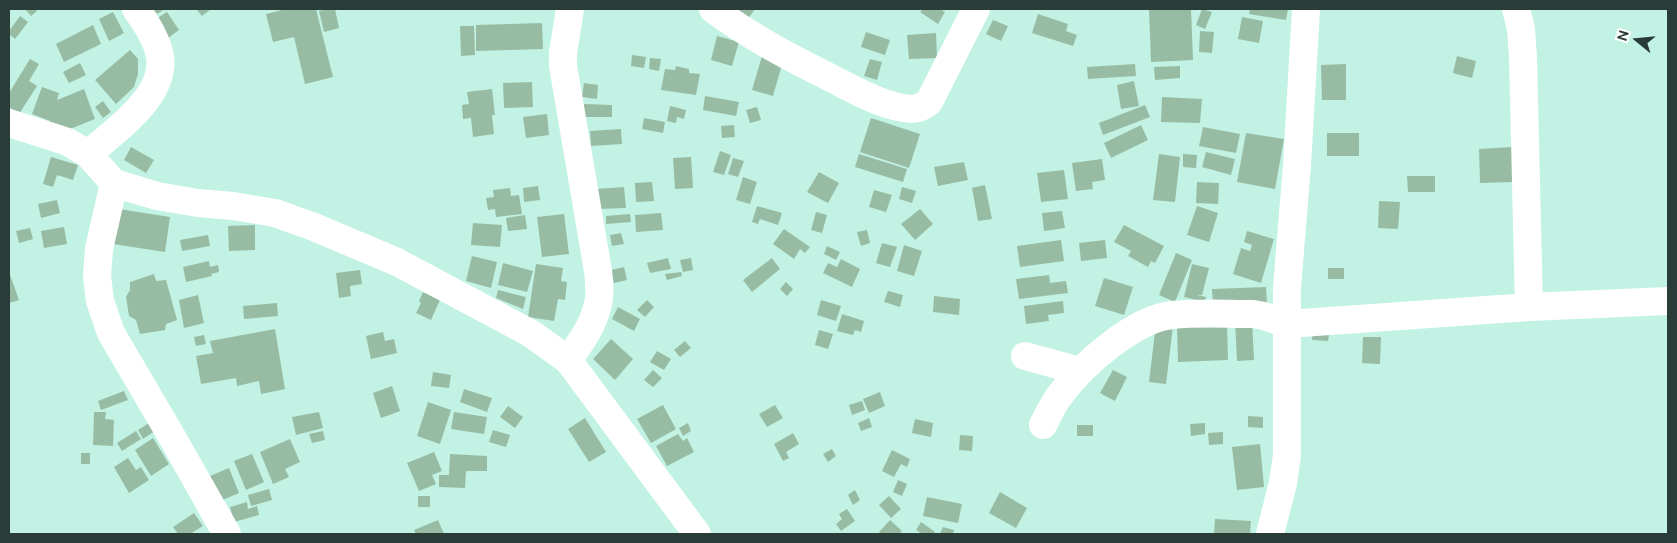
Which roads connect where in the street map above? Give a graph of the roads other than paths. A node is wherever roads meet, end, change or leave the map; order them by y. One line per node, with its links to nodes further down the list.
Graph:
1 (136, 9): 8 (street)
2 (570, 9): 14 (street)
3 (713, 9): 4 (street)
4 (976, 9)
5 (1306, 9): 12 (street)
6 (1516, 9): 11 (street)
7 (9, 123): 8 (street)
8 (88, 154): 9 (street)
9 (114, 182): 14 (street); 17 (street)
10 (1668, 301): 11 (street)
11 (1529, 307): 12 (street)
12 (1286, 324): 15 (street); 19 (street)
13 (1025, 356): 15 (street)
14 (568, 360): 18 (street)
15 (1080, 371): 16 (street)
16 (1043, 425)
17 (227, 534)
18 (697, 534)
19 (1270, 534)

